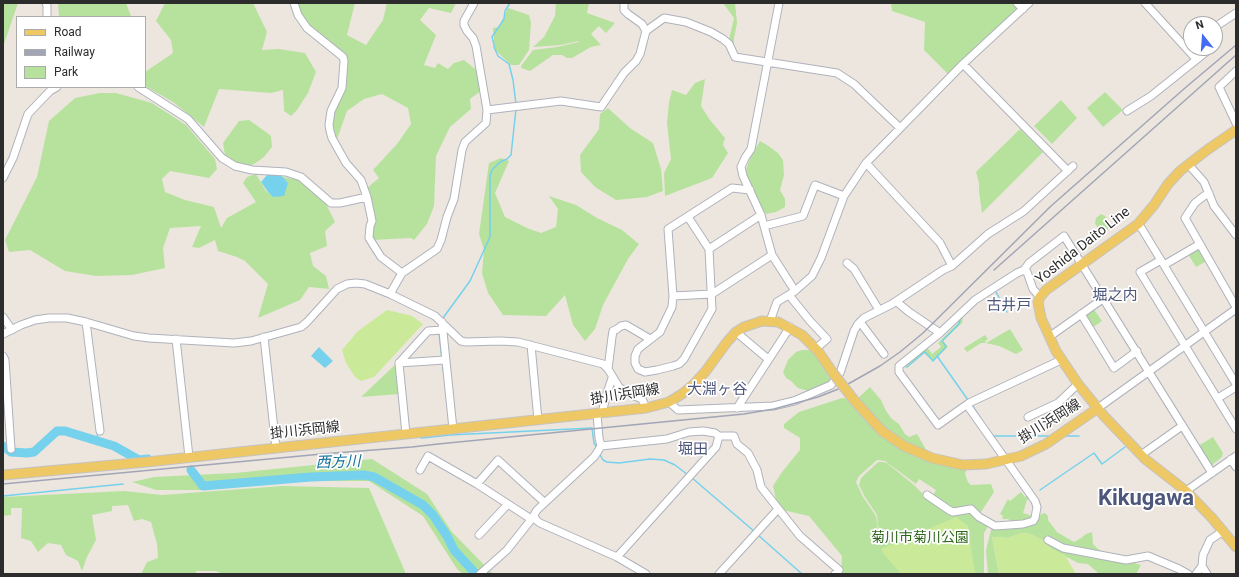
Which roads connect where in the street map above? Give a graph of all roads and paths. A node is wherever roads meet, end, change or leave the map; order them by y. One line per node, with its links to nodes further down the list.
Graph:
1 (46, 3): 11 (street)
2 (294, 3): 32 (street)
3 (474, 3): 21 (street)
4 (624, 3): 13 (street)
5 (779, 3): 16 (street)
6 (1017, 3): 9 (street)
7 (1029, 3): 9 (street)
8 (1145, 3): 15 (street)
9 (1023, 9): 17 (street)
10 (1236, 13): 12 (street)
11 (48, 16)
12 (1223, 22)
13 (646, 31): 16 (street); 21 (street)
14 (1200, 56): 15 (street)
15 (1196, 59): 22 (street)
16 (768, 63): 24 (street); 29 (street)
17 (963, 64): 24 (street); 44 (street)
18 (1236, 71): 23 (street)
19 (140, 88): 32 (street)
20 (49, 89): 28 (street)
21 (487, 110): 46 (street)
22 (1127, 111)
23 (1236, 123)
24 (900, 128): 26 (street)
25 (1236, 130): 27 (main road, Yoshida Daito Line)
26 (866, 163): 31 (street); 44 (street)
27 (1188, 164): 30 (street); 35 (main road, Yoshida Daito Line)
28 (3, 178)
29 (750, 190): 33 (street); 34 (street)
30 (1209, 193): 37 (street); 38 (street)
31 (844, 196): 36 (street); 47 (street)
32 (367, 197): 46 (street)
33 (761, 215): 36 (street); 39 (street)
34 (688, 217): 39 (street); 50 (street)
35 (1138, 224): 42 (street); 43 (main road, Yoshida Daito Line)
36 (764, 226): 40 (street)
37 (1236, 236)
38 (1200, 244): 42 (street); 54 (street)
39 (709, 249): 49 (street)
40 (772, 255): 47 (street); 49 (street)
41 (847, 263): 55 (street)
42 (1163, 263): 66 (street); 75 (street)
43 (1082, 264): 45 (street); 51 (main road, Yoshida Daito Line); 52 (street)
44 (952, 266): 53 (street)
45 (1024, 270): 51 (street); 67 (street)
46 (402, 273): 48 (street)
47 (792, 293): 58 (street); 74 (street)
48 (390, 294): 60 (street); 69 (street)
49 (712, 294): 50 (street); 72 (street)
50 (673, 296): 72 (street)
51 (1040, 297): 70 (main road, Yoshida Daito Line)
52 (1104, 298): 56 (street); 76 (street)
53 (897, 302): 55 (street); 67 (street)
54 (1236, 308): 66 (street)
55 (878, 310): 61 (street)
56 (1081, 314): 70 (street); 76 (street)
57 (3, 317): 63 (street)
58 (770, 321): 62 (main road, 掛川浜岡線); 65 (main road, 掛川浜岡線)
59 (86, 322): 63 (street); 71 (street); 100 (street)
60 (442, 322): 64 (street); 73 (street)
61 (860, 322): 77 (street); 92 (street)
62 (790, 328): 79 (street); 109 (main road, 掛川浜岡線, bridge)
63 (12, 330): 68 (street)
64 (440, 330): 80 (street); 82 (street)
65 (736, 332): 79 (street); 89 (main road, 掛川浜岡線)
66 (1204, 332): 75 (street); 87 (street)
67 (940, 333): 90 (street)
68 (3, 334)
69 (264, 337): 71 (street); 103 (street)
70 (1049, 337): 81 (main road, Yoshida Daito Line)
71 (176, 339): 107 (street)
72 (650, 339): 83 (street)
73 (530, 345): 83 (street); 96 (street)
74 (820, 345)
75 (1185, 346): 84 (street); 88 (street)
76 (1137, 351): 84 (street)
77 (884, 354)
78 (3, 356): 104 (street)
79 (768, 359): 92 (street)
80 (443, 360): 82 (street); 99 (street)
81 (1061, 360): 86 (main road, Yoshida Daito Line); 90 (street)
82 (399, 363): 101 (street)
83 (608, 369): 85 (street)
84 (1150, 372): 93 (street); 97 (street)
85 (612, 378): 91 (street); 94 (street)
86 (1078, 384): 93 (main road, Yoshida Daito Line); 95 (street)
87 (1236, 386): 88 (street)
88 (1218, 398): 98 (street)
89 (669, 402): 91 (main road, 掛川浜岡線); 92 (street)
90 (969, 404): 109 (street)
91 (646, 408): 94 (main road, 掛川浜岡線)
92 (737, 408)
93 (1098, 408): 106 (main road, 掛川浜岡線); 109 (main road, 掛川浜岡線)
94 (599, 414): 96 (main road, 掛川浜岡線); 105 (street)
95 (1028, 417)
96 (538, 420): 99 (main road, 掛川浜岡線)
97 (1182, 426): 106 (street); 112 (street)
98 (1236, 428)
99 (453, 429): 101 (main road, 掛川浜岡線)
100 (100, 431)
101 (406, 434): 103 (main road, 掛川浜岡線)
102 (719, 436): 105 (street); 119 (street); 125 (street)
103 (276, 448): 107 (main road, 掛川浜岡線)
104 (11, 449)
105 (599, 449): 117 (street)
106 (1141, 455): 115 (main road, 掛川浜岡線)
107 (189, 458): 113 (main road, 掛川浜岡線)
108 (1234, 458): 110 (street); 112 (street)
109 (1007, 460): 116 (street)
110 (1236, 467)
111 (420, 470): 114 (street)
112 (1212, 473): 115 (street)
113 (3, 475)
114 (477, 484): 117 (street); 118 (street)
115 (1186, 491): 121 (main road, 掛川浜岡線)
116 (927, 495)
117 (544, 502): 120 (street)
118 (508, 504): 120 (street); 122 (street)
119 (778, 509): 129 (street); 130 (street)
120 (533, 517): 125 (street); 127 (street)
121 (1223, 531): 124 (main road, 掛川浜岡線); 126 (street)
122 (479, 535)
123 (1048, 540): 131 (street)
124 (1235, 544)
125 (617, 557): 128 (street)
126 (1202, 566): 132 (street); 133 (street)
127 (481, 573)
128 (646, 574)
129 (719, 574)
130 (835, 574)
131 (1188, 574)
132 (1196, 574)
133 (1207, 574)

